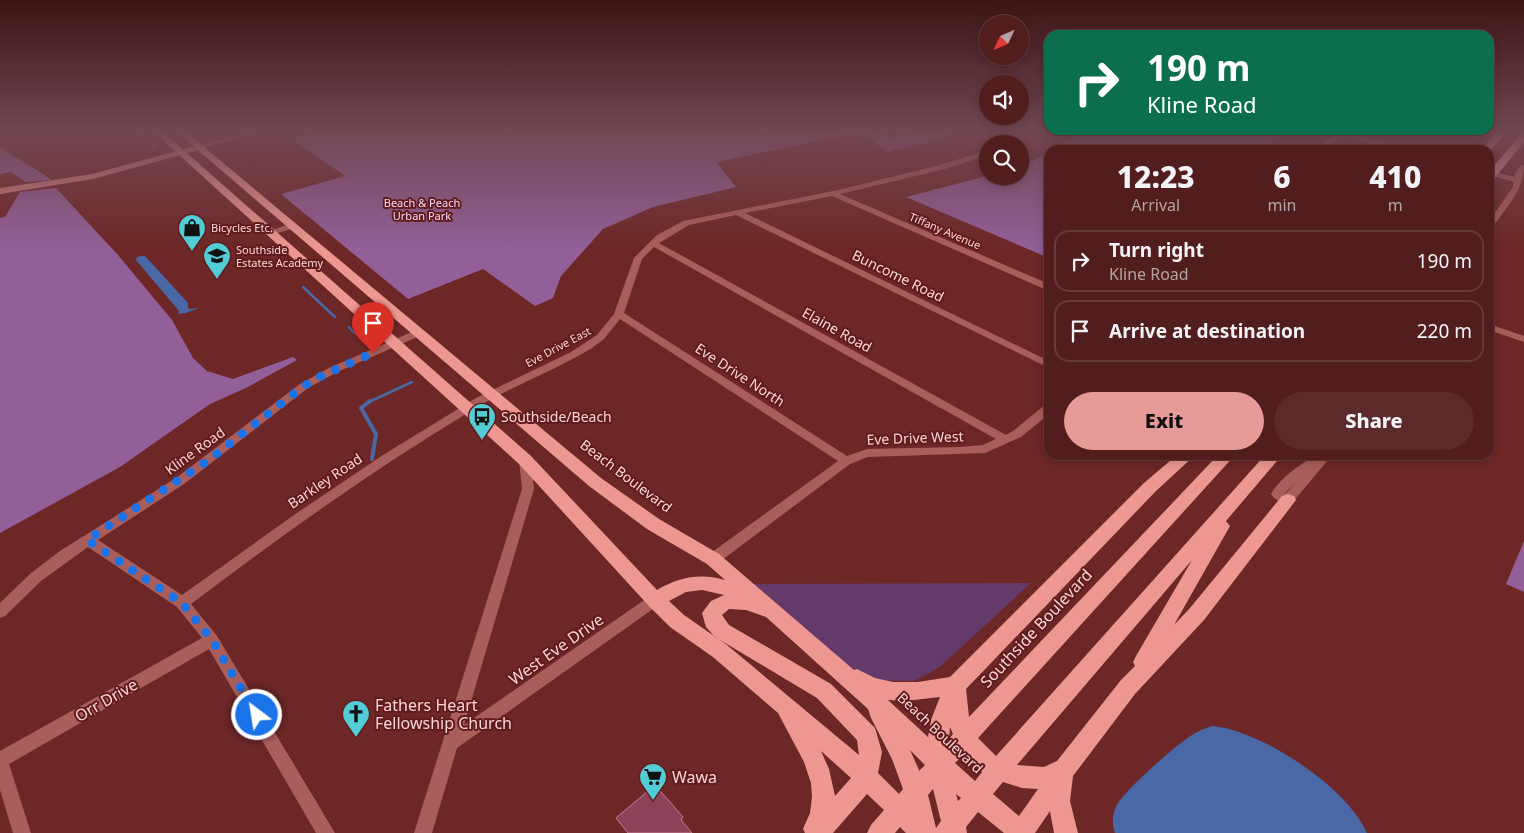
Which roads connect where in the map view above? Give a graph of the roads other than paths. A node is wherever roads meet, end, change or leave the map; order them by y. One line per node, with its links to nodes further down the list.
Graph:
1 (111, 171): 8 (main road)
2 (203, 171): 13 (highway)
3 (227, 171): 12 (highway, Beach Boulevard)
4 (926, 171): 9 (street, Eve Drive East)
5 (1520, 171): 7 (street)
6 (1494, 176): 7 (street)
7 (1517, 180): 11 (street)
8 (0, 191)
9 (832, 193): 10 (street, Eve Drive East); 15 (street, Tiffany Avenue)
10 (736, 212): 14 (street, Eve Drive East); 21 (street, Buncome Road)
11 (1494, 219)
12 (292, 226): 13 (street); 18 (highway, Beach Boulevard)
13 (271, 232): 20 (highway)
14 (653, 243): 16 (street, Eve Drive East); 25 (street, Elaine Road)
15 (1044, 286)
16 (618, 314): 22 (street, Eve Drive East); 31 (street, Eve Drive North)
17 (1494, 329): 19 (street)
18 (418, 333): 20 (street, Kline Road); 22 (highway, Beach Boulevard)
19 (1524, 339)
20 (396, 343): 23 (highway); 34 (street, Kline Road)
21 (1044, 363)
22 (491, 394): 23 (street, Barkley Road); 35 (highway, Beach Boulevard)
23 (469, 408): 26 (highway); 37 (street, Barkley Road)
24 (1044, 412): 25 (street, Eve Drive West)
25 (1006, 440): 31 (street, Eve Drive West)
26 (525, 460): 36 (highway); 46 (street)
27 (1181, 460): 42 (highway)
28 (1222, 460): 56 (highway, Southside Boulevard)
29 (1270, 460): 32 (highway)
30 (1322, 460): 33 (street)
31 (846, 461): 35 (street, Eve Drive West)
32 (1239, 496): 43 (highway); 58 (highway)
33 (1288, 500): 43 (highway)
34 (87, 540): 37 (street); 39 (street, Kline Road)
35 (713, 560): 38 (highway, Beach Boulevard)
36 (655, 600): 38 (highway); 45 (highway); 46 (street, West Eve Drive)
37 (182, 603): 40 (street)
38 (768, 607): 41 (highway, Beach Boulevard); 50 (highway)
39 (0, 612)
40 (212, 640): 47 (street, Orr Drive); 52 (street)
41 (812, 645): 42 (highway); 44 (highway, Beach Boulevard)
42 (956, 685): 48 (highway); 49 (highway)
43 (1128, 687): 49 (highway)
44 (866, 693): 48 (highway, Beach Boulevard); 57 (highway)
45 (781, 701): 50 (highway); 54 (highway)
46 (451, 743): 53 (street)
47 (0, 762): 51 (street)
48 (939, 763): 59 (highway); 60 (highway, Beach Boulevard)
49 (1065, 769): 60 (highway); 61 (highway)
50 (866, 778): 55 (highway); 57 (highway)
51 (22, 833)
52 (326, 833)
53 (424, 833)
54 (812, 833)
55 (817, 833)
56 (879, 833)
57 (925, 833)
58 (946, 833)
59 (956, 833)
60 (1021, 833)
61 (1066, 833)

